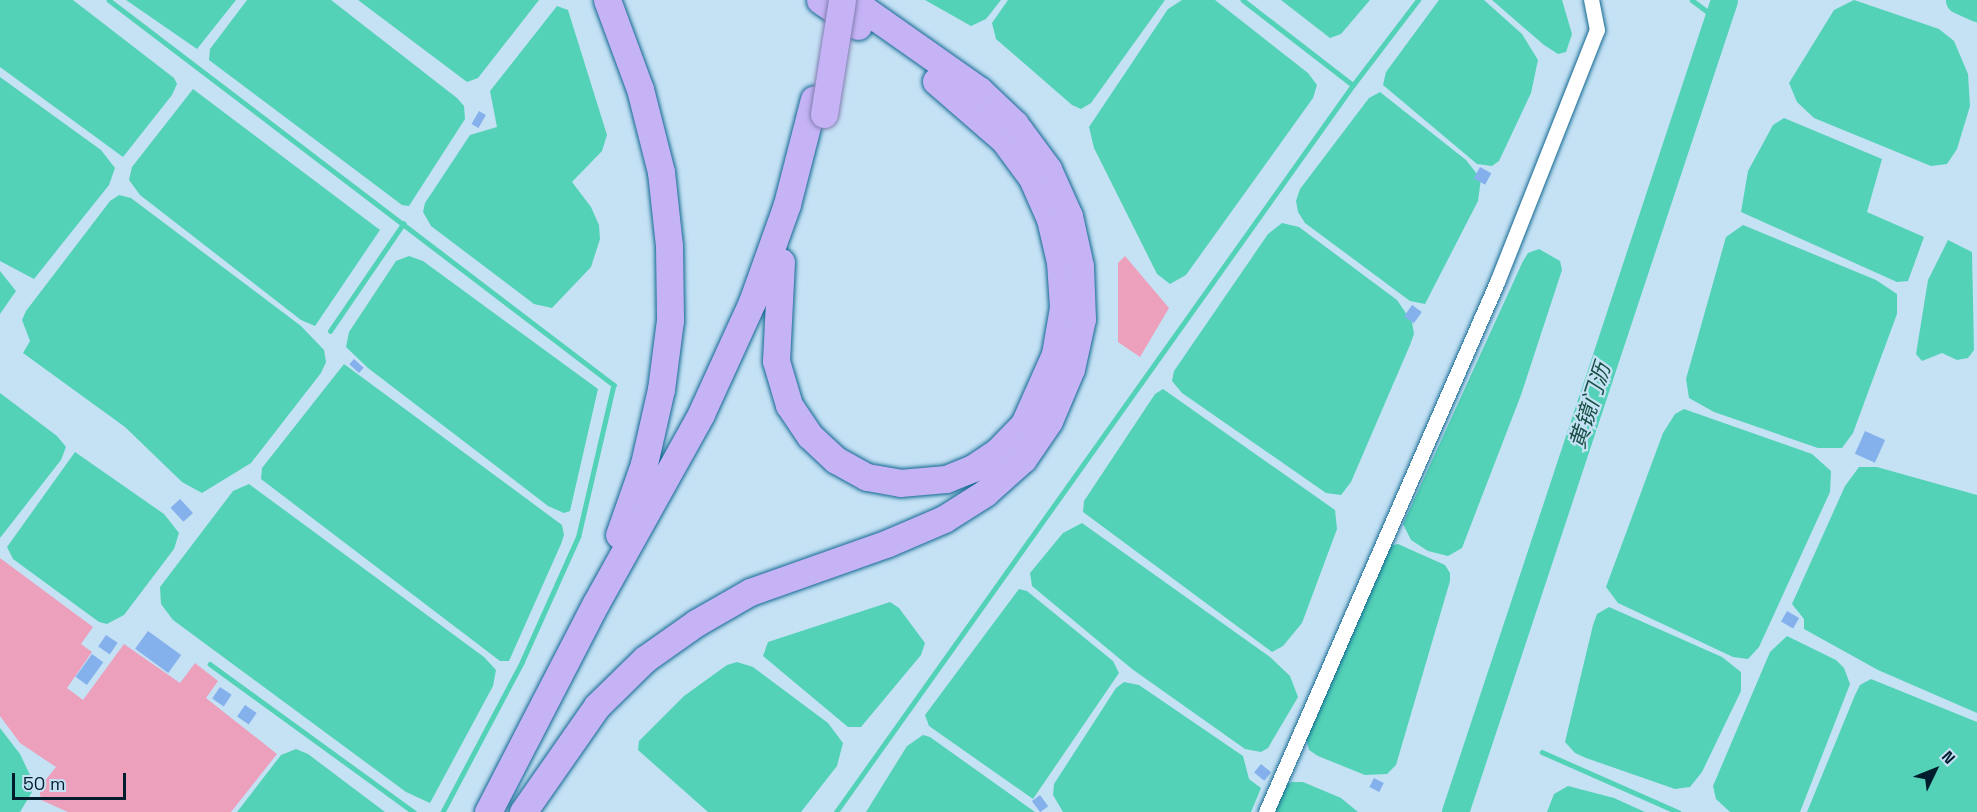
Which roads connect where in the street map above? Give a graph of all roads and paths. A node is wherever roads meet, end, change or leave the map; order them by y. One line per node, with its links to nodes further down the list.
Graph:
1 (608, 0): 9 (highway)
2 (819, 0): 7 (highway)
3 (827, 0): 8 (highway)
4 (842, 0): 7 (highway, bridge)
5 (851, 0): 12 (highway)
6 (1591, 0): 13 (street)
7 (781, 262): 8 (highway)
8 (707, 416): 9 (highway); 11 (highway)
9 (596, 603): 10 (highway)
10 (488, 812)
11 (510, 812)
12 (523, 812)
13 (1266, 812)

